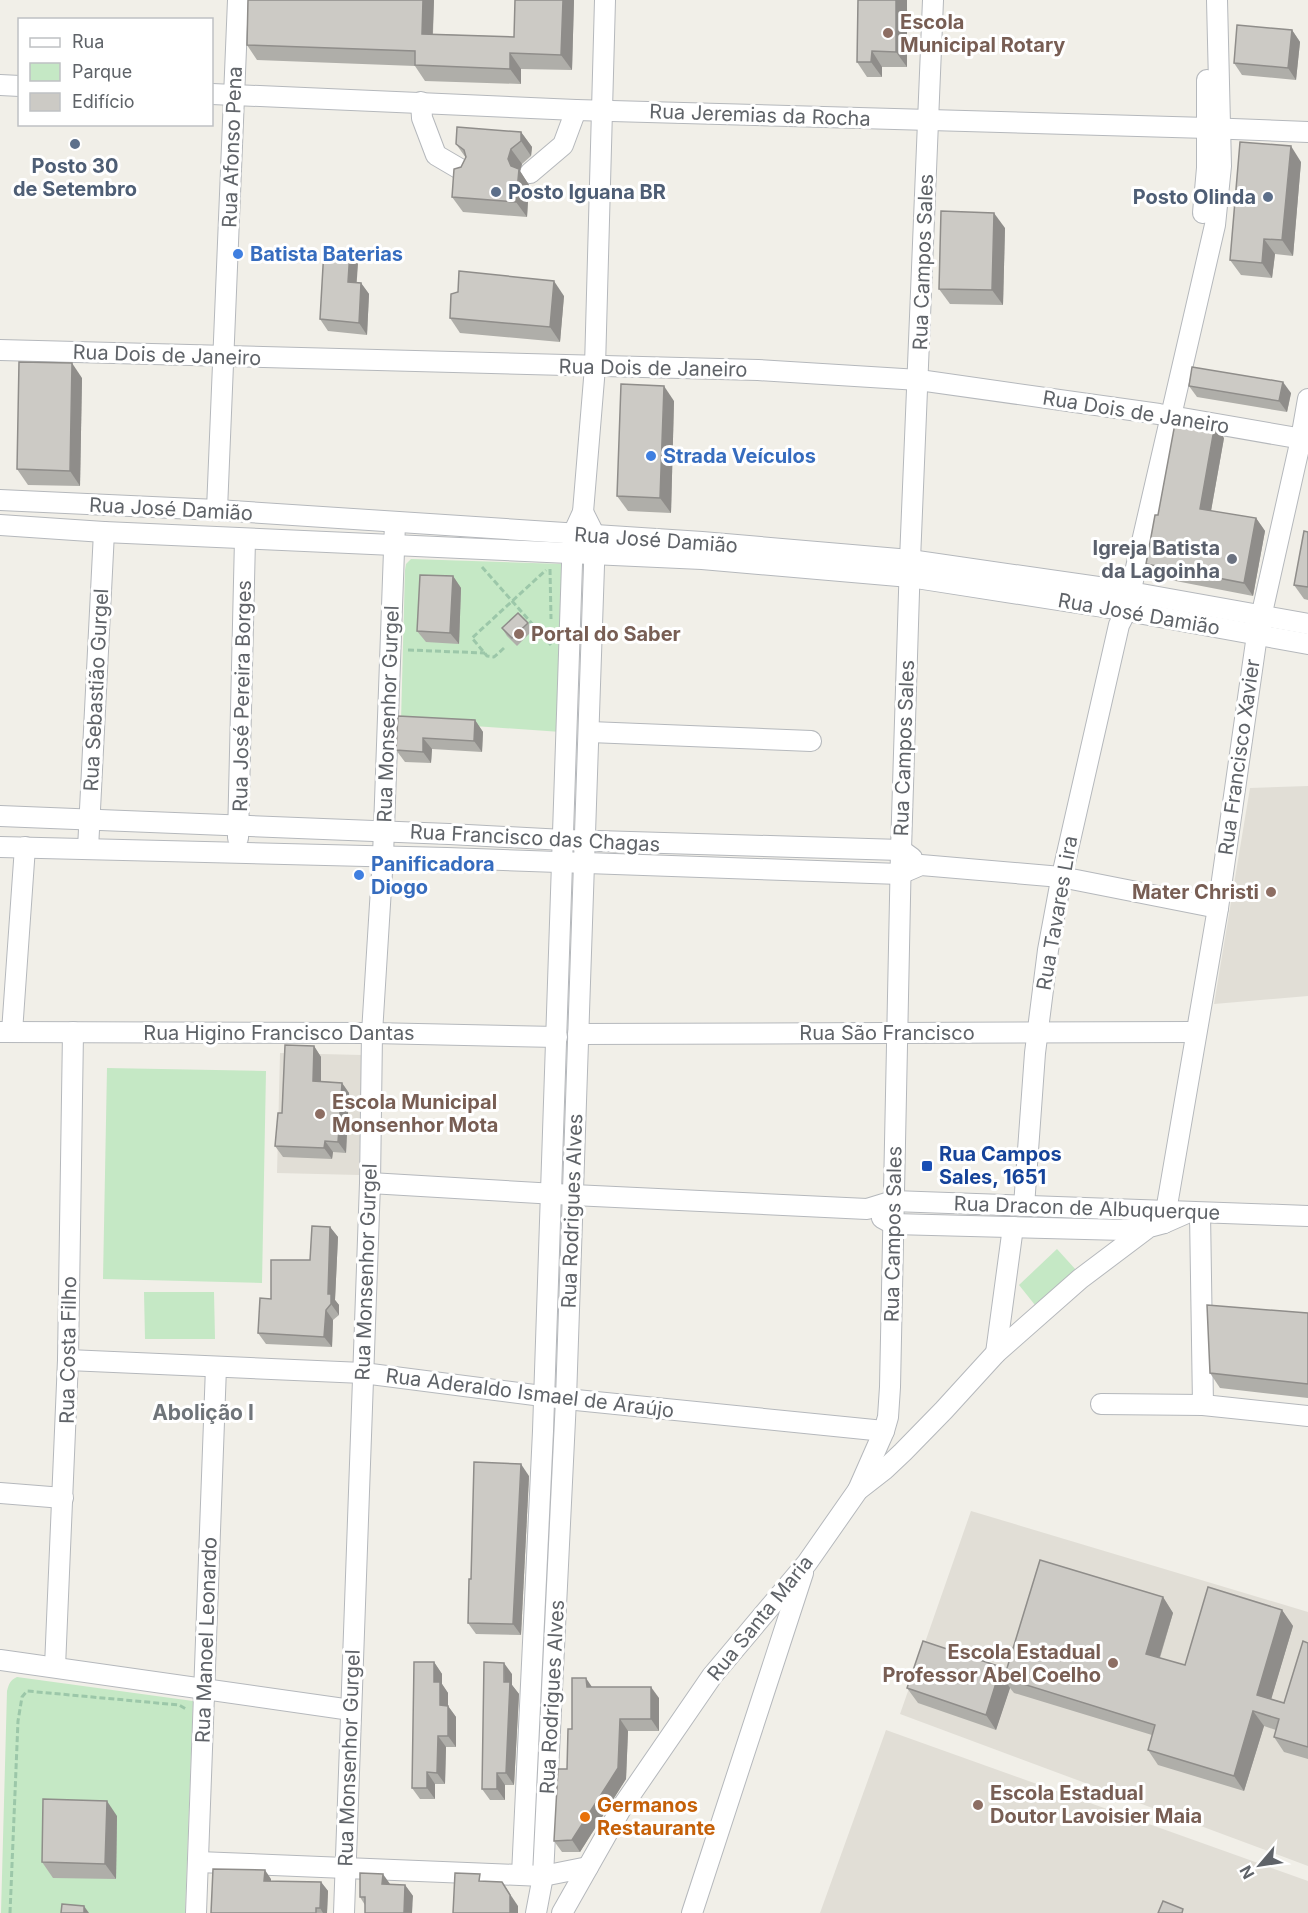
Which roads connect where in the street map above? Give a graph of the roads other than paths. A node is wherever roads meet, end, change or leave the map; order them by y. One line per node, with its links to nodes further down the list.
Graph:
1 (237, 0): 9 (street, Rua Afonso Pena)
2 (605, 0): 12 (street, Rua Rodrigues Alves)
3 (933, 0): 13 (street, Rua Campos Sales)
4 (1204, 0): 14 (street)
5 (1217, 0): 14 (street)
6 (0, 86): 7 (street)
7 (18, 86)
8 (213, 94): 9 (street, Rua Jeremias da Rocha)
9 (234, 95): 10 (street, Rua Jeremias da Rocha); 19 (street, Rua Afonso Pena)
10 (421, 102): 11 (street, Rua Jeremias da Rocha); 16 (street)
11 (576, 110): 12 (street, Rua Jeremias da Rocha); 17 (street)
12 (602, 110): 13 (street, Rua Jeremias da Rocha); 20 (street, Rua Rodrigues Alves)
13 (929, 121): 14 (street, Rua Jeremias da Rocha); 21 (street, Rua Campos Sales)
14 (1214, 129): 15 (street, Rua Jeremias da Rocha); 23 (street, Rua Tavares Lira)
15 (1308, 132)
16 (465, 172)
17 (530, 173)
18 (0, 351): 19 (street, Rua Dois de Janeiro)
19 (224, 356): 20 (street, Rua Dois de Janeiro); 27 (street, Rua Afonso Pena)
20 (595, 367): 21 (street, Rua Dois de Janeiro); 28 (street, Rua Rodrigues Alves)
21 (918, 380): 23 (street, Rua Dois de Janeiro); 37 (street, Rua Campos Sales)
22 (1308, 399): 24 (street, Rua Francisco Xavier)
23 (1164, 415): 24 (street, Rua Dois de Janeiro); 38 (street, Rua Tavares Lira)
24 (1304, 440): 39 (street, Rua Francisco Xavier)
25 (0, 500): 26 (street, Rua José Damião)
26 (44, 502): 27 (street, Rua José Damião); 31 (street)
27 (217, 510): 29 (street, Rua José Damião)
28 (583, 512): 34 (street, Rua Rodrigues Alves); 36 (street, Rua Rodrigues Alves)
29 (395, 523): 34 (street, Rua José Damião); 35 (street, Rua Monsenhor Gurgel)
30 (0, 525): 31 (street, Rua José Damião)
31 (43, 528): 32 (street, Rua José Damião)
32 (104, 532): 33 (street, Rua José Damião); 46 (street, Rua Sebastião Gurgel)
33 (245, 539): 35 (street, Rua José Damião); 47 (street, Rua José Pereira Borges)
34 (573, 544): 35 (street, Rua José Damião); 36 (street, Rua José Damião); 49 (street, Rua Rodrigues Alves)
35 (395, 546): 48 (street, Rua Monsenhor Gurgel)
36 (595, 546): 37 (street, Rua José Damião); 43 (street, Rua Rodrigues Alves)
37 (910, 569): 38 (street, Rua José Damião); 54 (street, Rua Campos Sales)
38 (1122, 605): 39 (street, Rua José Damião); 41 (street, Rua José Damião); 61 (street, Rua Tavares Lira)
39 (1260, 615): 40 (street, Rua José Damião); 41 (street, Rua Francisco Xavier)
40 (1308, 624)
41 (1257, 635): 42 (street, Rua José Damião); 62 (street, Rua Francisco Xavier)
42 (1308, 644)
43 (590, 732): 44 (street); 50 (street, Rua Rodrigues Alves)
44 (811, 741)
45 (0, 816): 46 (street, Rua Francisco das Chagas)
46 (89, 820): 47 (street, Rua Francisco das Chagas); 53 (street, Rua Sebastião Gurgel)
47 (239, 825): 48 (street, Rua Francisco das Chagas); 55 (street, Rua José Pereira Borges)
48 (384, 831): 49 (street, Rua Francisco das Chagas); 56 (street, Rua Monsenhor Gurgel)
49 (564, 840): 50 (street, Rua Francisco das Chagas); 57 (street, Rua Rodrigues Alves)
50 (585, 841): 54 (street, Rua Francisco das Chagas); 58 (street, Rua Rodrigues Alves)
51 (0, 846): 52 (street, Rua Francisco das Chagas)
52 (25, 847): 53 (street, Rua Francisco das Chagas); 63 (street)
53 (88, 849): 55 (street, Rua Francisco das Chagas)
54 (901, 850): 59 (street); 60 (street, Rua Campos Sales)
55 (236, 853): 56 (street, Rua Francisco das Chagas)
56 (383, 856): 57 (street, Rua Francisco das Chagas); 66 (street, Rua Monsenhor Gurgel)
57 (563, 863): 58 (street, Rua Francisco das Chagas); 70 (street, Rua Rodrigues Alves)
58 (585, 864): 60 (street, Rua Francisco das Chagas); 69 (street, Rua Rodrigues Alves)
59 (921, 865): 60 (street, Rua Francisco das Chagas); 61 (street, Rua Francisco das Chagas)
60 (900, 874): 67 (street, Rua Campos Sales)
61 (1061, 877): 62 (street, Rua Francisco das Chagas); 68 (street, Rua Tavares Lira)
62 (1218, 908): 65 (street, Rua Francisco Xavier)
63 (6, 1032): 64 (street, Rua Higino Francisco Dantas)
64 (73, 1032): 66 (street, Rua Higino Francisco Dantas); 83 (street, Rua Costa Filho)
65 (1196, 1032): 68 (street, Rua São Francisco); 79 (street, Rua Francisco Xavier)
66 (372, 1033): 70 (street, Rua Higino Francisco Dantas); 71 (street, Rua Monsenhor Gurgel)
67 (897, 1033): 68 (street, Rua São Francisco); 69 (street, Rua São Francisco); 74 (street, Rua Campos Sales)
68 (1038, 1033): 75 (street, Rua Tavares Lira)
69 (578, 1034): 73 (street, Rua Rodrigues Alves)
70 (557, 1037): 72 (street, Rua Rodrigues Alves)
71 (370, 1183): 72 (street, Rua Dracon de Albuquerque); 85 (street, Rua Monsenhor Gurgel)
72 (552, 1194): 73 (street, Rua Dracon de Albuquerque); 86 (street, Rua Rodrigues Alves)
73 (573, 1195): 76 (street, Rua Dracon de Albuquerque); 87 (street, Rua Rodrigues Alves)
74 (893, 1201): 75 (street, Rua Dracon de Albuquerque); 76 (street, Rua Dracon de Albuquerque); 80 (street, Rua Campos Sales)
75 (1024, 1206): 79 (street, Rua Dracon de Albuquerque)
76 (867, 1209): 80 (street, Rua Dracon de Albuquerque)
77 (1195, 1212): 78 (street, Rua Dracon de Albuquerque); 79 (street, Rua Santa Maria); 89 (street)
78 (1308, 1216)
79 (1159, 1220): 81 (street, Rua Dracon de Albuquerque); 82 (street, Rua Santa Maria)
80 (893, 1224): 81 (street, Rua Dracon de Albuquerque); 91 (street, Rua Campos Sales)
81 (1013, 1227): 82 (street)
82 (996, 1353): 92 (street, Rua Santa Maria)
83 (68, 1360): 84 (street, Rua Aderaldo Ismael de Araújo); 94 (street, Rua Costa Filho)
84 (216, 1367): 85 (street, Rua Aderaldo Ismael de Araújo); 98 (street, Rua Manoel Leonardo)
85 (363, 1373): 86 (street, Rua Aderaldo Ismael de Araújo); 99 (street, Rua Monsenhor Gurgel)
86 (545, 1396): 87 (street, Rua Aderaldo Ismael de Araújo); 103 (street, Rua Rodrigues Alves)
87 (566, 1399): 91 (street, Rua Aderaldo Ismael de Araújo); 104 (street, Rua Rodrigues Alves)
88 (1101, 1404): 89 (street)
89 (1203, 1405): 90 (street)
90 (1308, 1416)
91 (884, 1431): 92 (street, Rua Campos Sales)
92 (858, 1490): 95 (street, Rua Santa Maria)
93 (0, 1493): 94 (street)
94 (63, 1498): 97 (street, Rua Costa Filho)
95 (807, 1563): 101 (street, Rua Santa Maria); 109 (street)
96 (0, 1660): 97 (street)
97 (55, 1668): 98 (street)
98 (204, 1689): 99 (street); 100 (street, Rua Manoel Leonardo)
99 (351, 1710): 102 (street, Rua Monsenhor Gurgel)
100 (198, 1862): 102 (street); 105 (street, Rua Manoel Leonardo)
101 (588, 1867): 104 (street); 108 (street, Rua Santa Maria)
102 (346, 1868): 103 (street); 106 (street, Rua Monsenhor Gurgel)
103 (522, 1875): 104 (street)
104 (543, 1876): 107 (street, Rua Rodrigues Alves)
105 (196, 1913)
106 (344, 1913)
107 (536, 1913)
108 (562, 1913)
109 (692, 1913)

